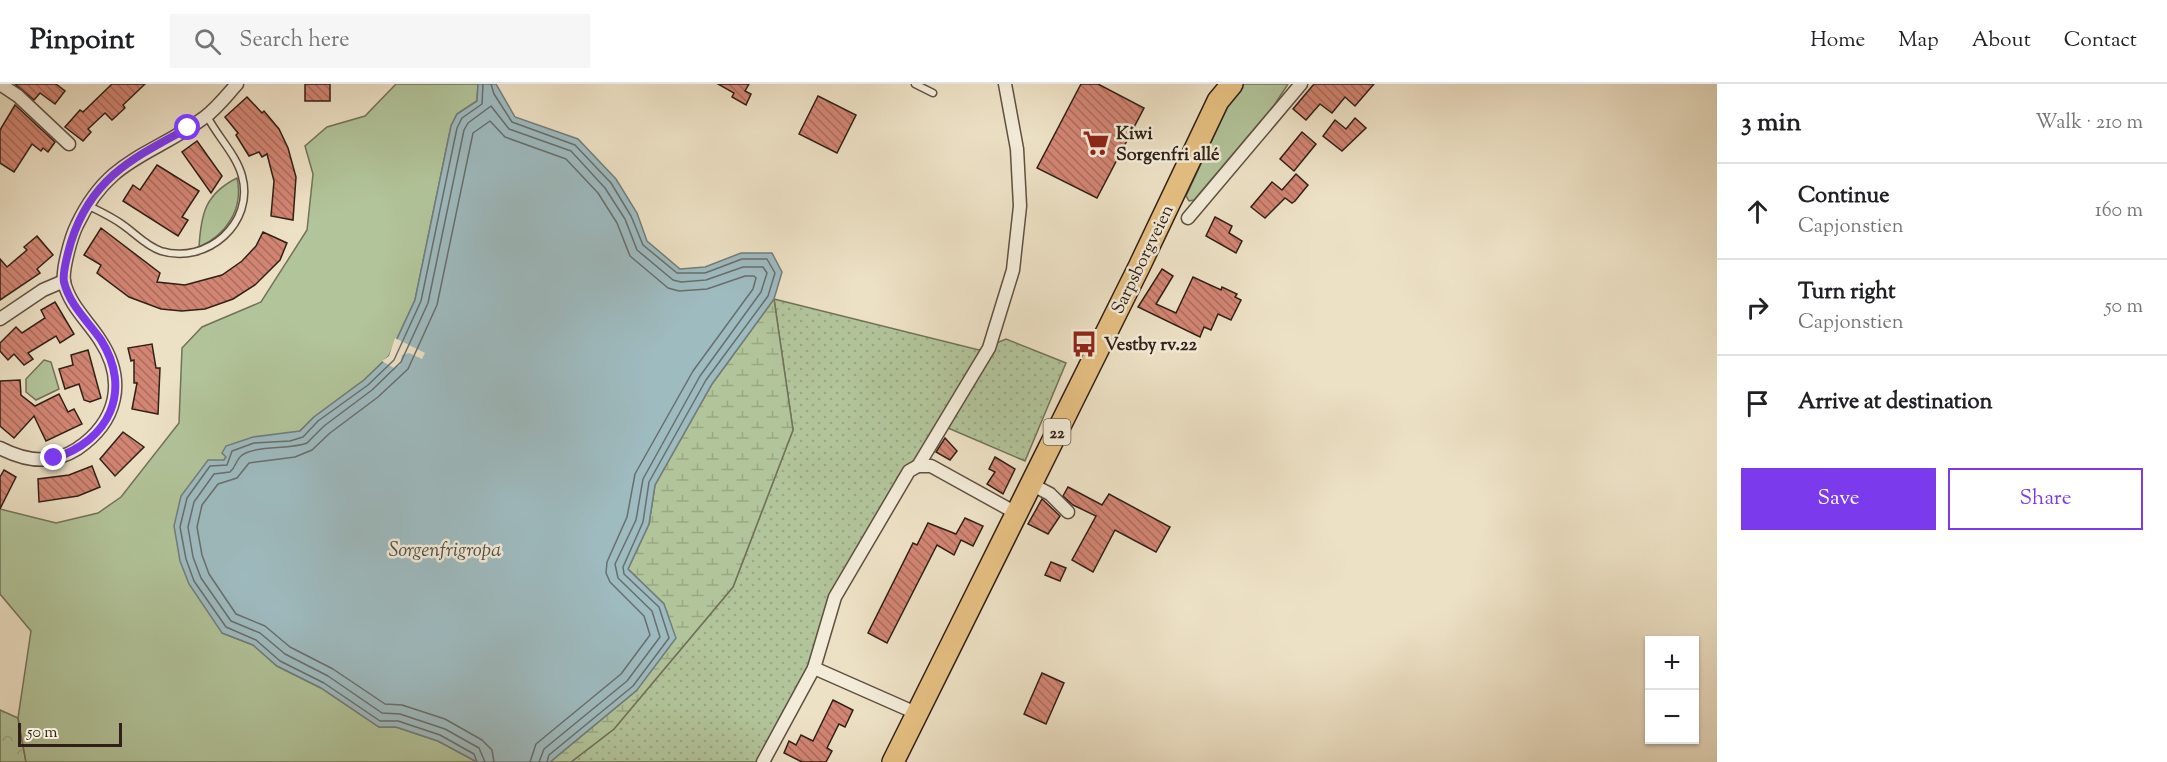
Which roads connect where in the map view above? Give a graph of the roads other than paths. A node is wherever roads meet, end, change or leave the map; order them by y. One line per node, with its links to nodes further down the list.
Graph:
1 (0, 84): 10 (street)
2 (237, 84): 9 (street)
3 (915, 84): 7 (lane)
4 (1005, 84): 16 (street)
5 (1232, 84): 8 (highway, Sarpsborgveien / 22)
6 (1301, 84): 12 (street)
7 (933, 93)
8 (1219, 93): 17 (highway, Sarpsborgveien / 22)
9 (207, 115): 11 (street); 11 (lane)
10 (69, 144)
11 (87, 205): 13 (street)
12 (1188, 218)
13 (64, 280): 14 (street); 15 (street)
14 (0, 319)
15 (0, 448)
16 (918, 466): 19 (street); 20 (street)
17 (1031, 484): 18 (street); 19 (highway, Sarpsborgveien / 22)
18 (1068, 512)
19 (1016, 513): 21 (highway, Sarpsborgveien / 22)
20 (814, 668): 21 (street); 22 (street)
21 (916, 713): 23 (highway, Sarpsborgveien / 22)
22 (762, 762)
23 (893, 762)

